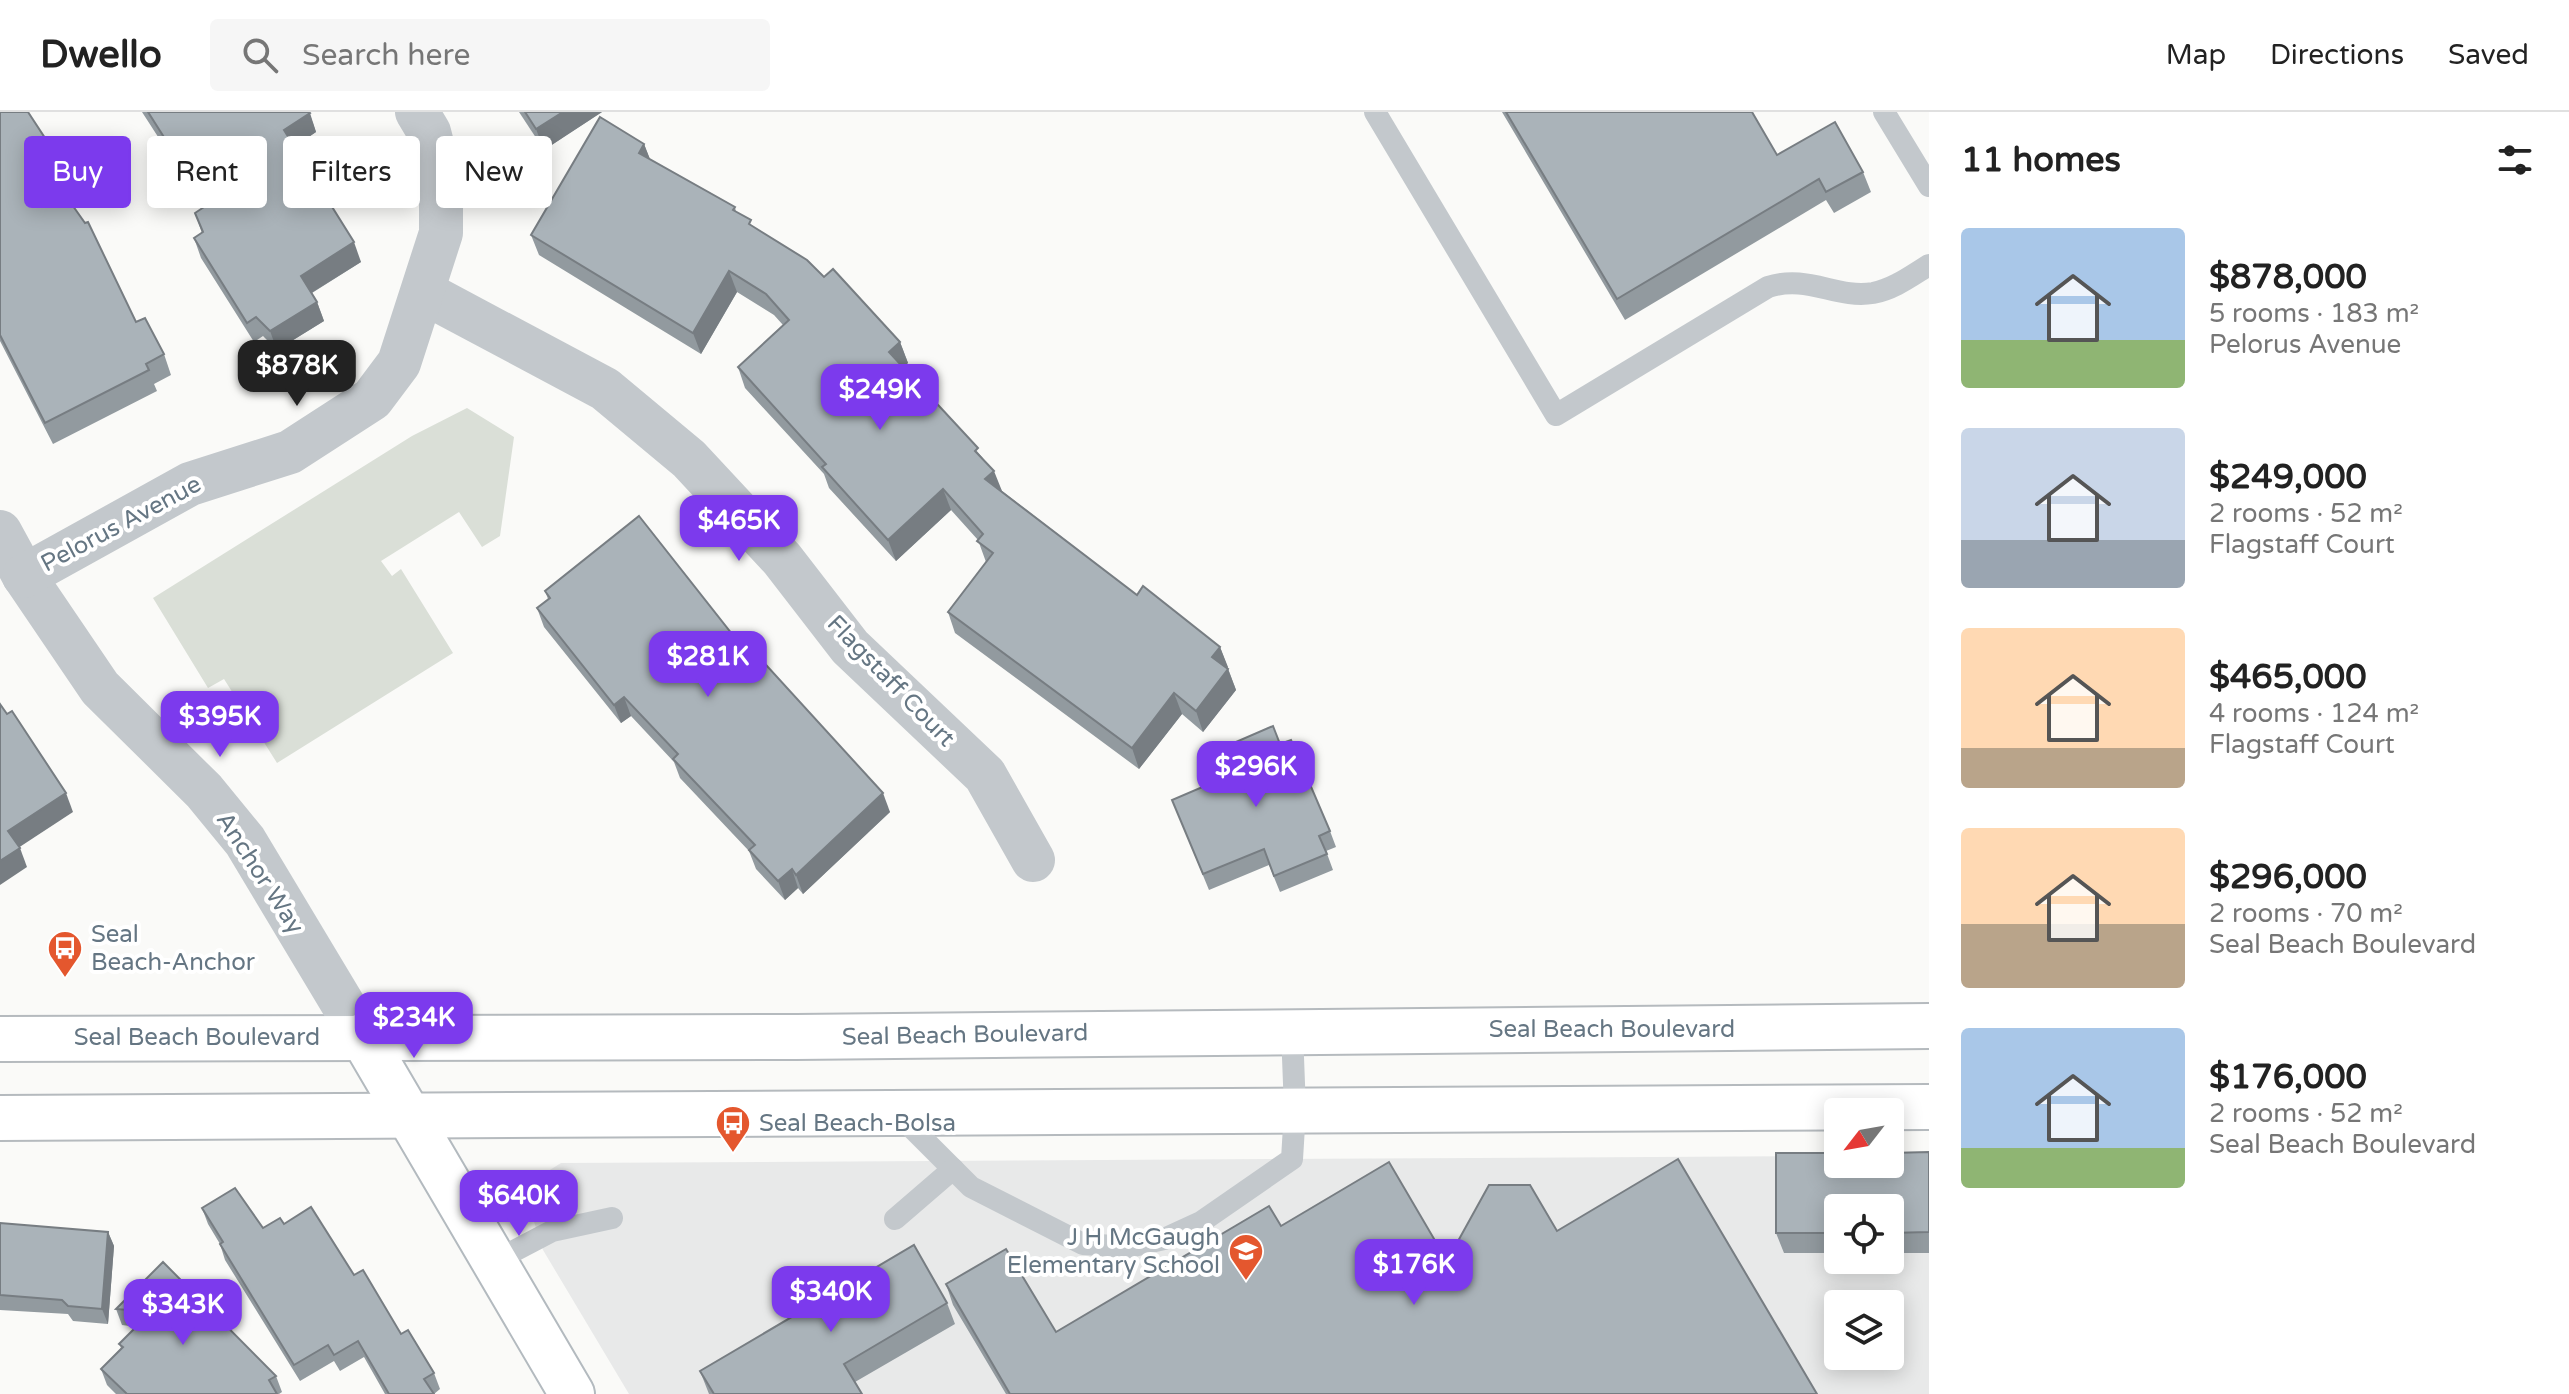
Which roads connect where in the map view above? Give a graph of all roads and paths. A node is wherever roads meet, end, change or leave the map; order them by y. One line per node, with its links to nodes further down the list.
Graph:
1 (417, 112): 7 (street, Pelorus Avenue)
2 (1375, 112): 6 (lane)
3 (1884, 112): 4 (lane)
4 (1923, 163): 5 (lane)
5 (1929, 186)
6 (1929, 265)
7 (423, 292): 9 (street, Pelorus Avenue); 10 (street, Flagstaff Court)
8 (0, 532): 9 (street, Anchor Way)
9 (24, 576): 13 (street, Anchor Way)
10 (1033, 860)
11 (1929, 1026): 12 (main road, Seal Beach Boulevard)
12 (1292, 1031): 13 (main road, Seal Beach Boulevard); 16 (lane)
13 (362, 1036): 14 (main road, Seal Beach Boulevard); 18 (main road)
14 (0, 1039)
15 (1929, 1107): 16 (main road)
16 (1295, 1110): 17 (main road); 20 (lane)
17 (896, 1111): 18 (main road); 20 (lane)
18 (407, 1117): 19 (main road); 23 (main road)
19 (0, 1118)
20 (953, 1169): 22 (lane)
21 (612, 1218): 23 (lane)
22 (895, 1219)
23 (493, 1262): 24 (main road)
24 (572, 1394)

